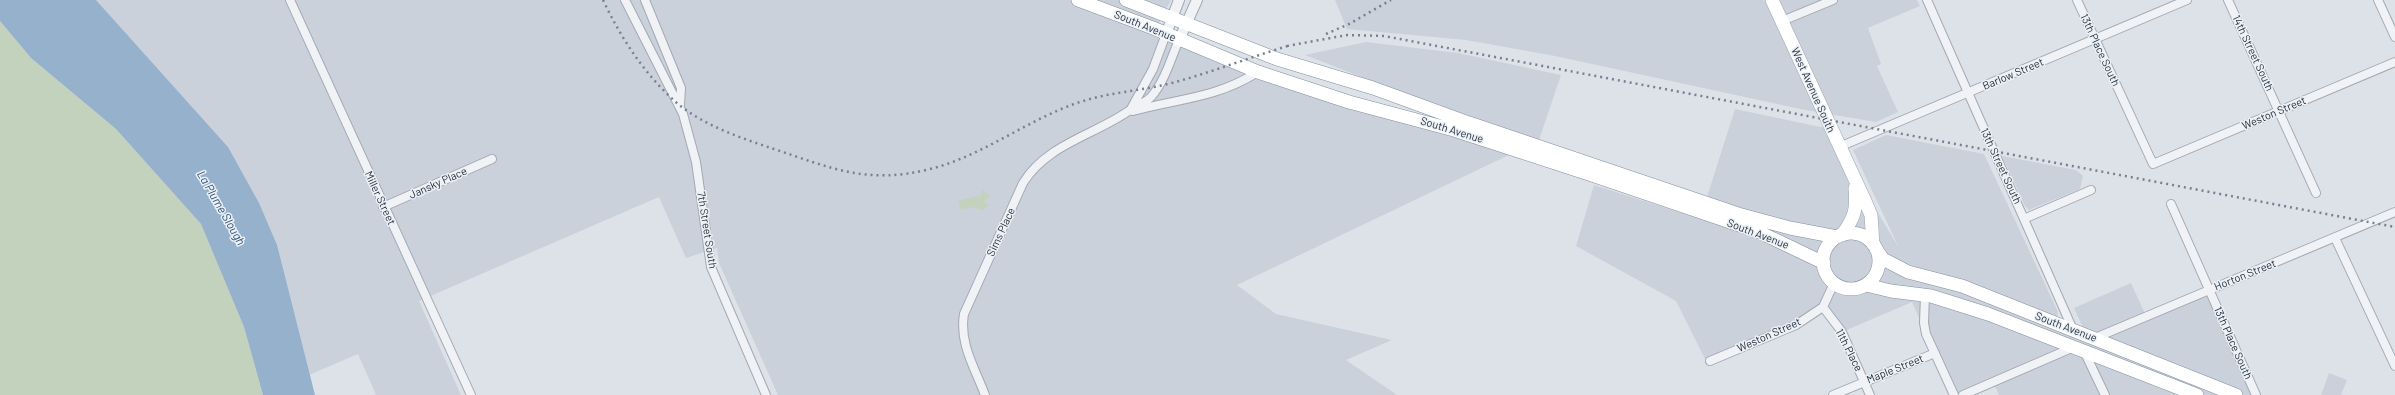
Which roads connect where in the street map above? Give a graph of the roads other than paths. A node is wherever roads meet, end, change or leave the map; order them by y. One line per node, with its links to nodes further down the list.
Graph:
1 (290, 0): 36 (street, Miller Street)
2 (625, 0): 25 (street, 7th Street South)
3 (645, 0): 25 (street, 7th Street South)
4 (1078, 0): 18 (main road, South Avenue)
5 (1126, 0): 15 (main road, South Avenue)
6 (1179, 0): 15 (street)
7 (1197, 0): 17 (street)
8 (1772, 0): 16 (main road, West Avenue South)
9 (1833, 0): 16 (street)
10 (1927, 0): 24 (street, 13th Street South)
11 (2077, 0): 21 (street, 13th Place South)
12 (2187, 0): 21 (street, Barlow Street)
13 (2228, 0): 27 (street, 14th Street South)
14 (2378, 0): 19 (street)
15 (1172, 17): 17 (main road, South Avenue); 18 (street)
16 (1782, 21): 29 (main road, West Avenue South)
17 (1186, 23): 20 (street); 39 (main road, South Avenue)
18 (1166, 34): 20 (main road, South Avenue); 26 (street, Sims Place)
19 (2395, 37)
20 (1179, 40): 23 (main road, South Avenue); 26 (street, Sims Place)
21 (2095, 40): 24 (street, Barlow Street); 31 (street, 13th Place South)
22 (2395, 62): 27 (street, Weston Street)
23 (1258, 72): 28 (street, Sims Place); 42 (main road, South Avenue)
24 (1967, 93): 29 (street, Barlow Street); 38 (street, 13th Street South)
25 (680, 105): 56 (street, 7th Street South)
26 (1131, 109): 28 (street, Sims Place)
27 (2280, 111): 31 (street, Weston Street); 34 (street, 14th Street South)
28 (1123, 116): 57 (street, Sims Place)
29 (1839, 148): 32 (main road, West Avenue South)
30 (492, 159): 36 (street, Jansky Place)
31 (2153, 164)
32 (1854, 180): 39 (main road, West Avenue South); 41 (main road, West Avenue South)
33 (2091, 190): 38 (street)
34 (2316, 193)
35 (2170, 204): 45 (street, 13th Place South)
36 (383, 207): 55 (street, Miller Street)
37 (2395, 212): 40 (street, Horton Street)
38 (2026, 218): 48 (street, 13th Street South)
39 (1840, 236): 41 (main road, South Avenue); 42 (main road)
40 (2335, 238): 45 (street, Horton Street); 53 (street)
41 (1875, 247): 44 (main road); 48 (main road, South Avenue)
42 (1824, 263): 43 (main road)
43 (1834, 283): 44 (main road, South Avenue); 47 (street)
44 (1866, 285): 46 (main road, South Avenue)
45 (2209, 290): 49 (street, Horton Street); 65 (street, 13th Place South)
46 (1925, 295): 50 (main road, South Avenue); 51 (street)
47 (1823, 307): 52 (street, Weston Street); 54 (street, 11th Place)
48 (2074, 332): 49 (main road, South Avenue)
49 (2095, 338): 64 (main road, South Avenue)
50 (2079, 348): 61 (street); 62 (street); 63 (main road, South Avenue)
51 (1935, 353): 54 (street, Maple Street); 60 (street)
52 (1710, 361)
53 (2395, 366)
54 (1864, 382): 58 (street, Maple Street); 59 (street, 11th Place)
55 (471, 395)
56 (766, 395)
57 (985, 395)
58 (1833, 395)
59 (1870, 395)
60 (1954, 395)
61 (1963, 395)
62 (2105, 395)
63 (2197, 395)
64 (2236, 395)
65 (2256, 395)

